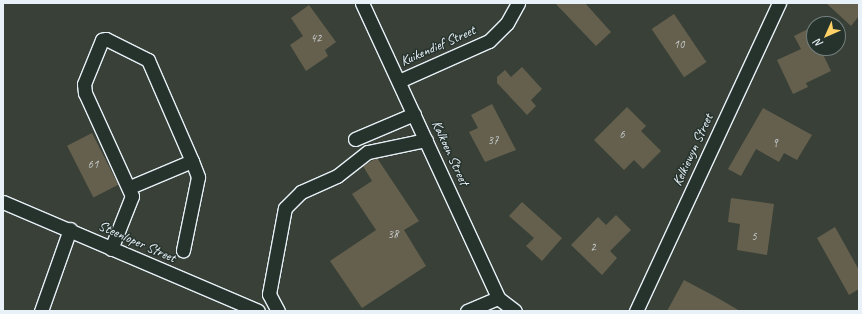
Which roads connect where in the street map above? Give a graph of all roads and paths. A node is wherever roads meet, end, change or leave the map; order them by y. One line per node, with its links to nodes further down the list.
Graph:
1 (362, 3): 4 (street, Kalkoen Street)
2 (518, 3): 4 (street, Kuikendief Street)
3 (779, 3): 20 (street, Kelkiewyn Street)
4 (399, 81): 5 (street, Kalkoen Street)
5 (414, 114): 6 (street); 7 (street, Kalkoen Street)
6 (355, 139)
7 (426, 140): 14 (street, Kalkoen Street); 17 (street)
8 (192, 161): 9 (street); 9 (street); 13 (street)
9 (130, 187): 12 (street)
10 (3, 202): 11 (street, Steenloper Street)
11 (70, 229): 12 (street, Steenloper Street); 15 (street)
12 (111, 249): 16 (street, Steenloper Street)
13 (183, 250)
14 (498, 298): 18 (street); 19 (street, Kalkoen Street)
15 (40, 311)
16 (258, 311)
17 (278, 311)
18 (467, 311)
19 (515, 311)
20 (636, 311)

